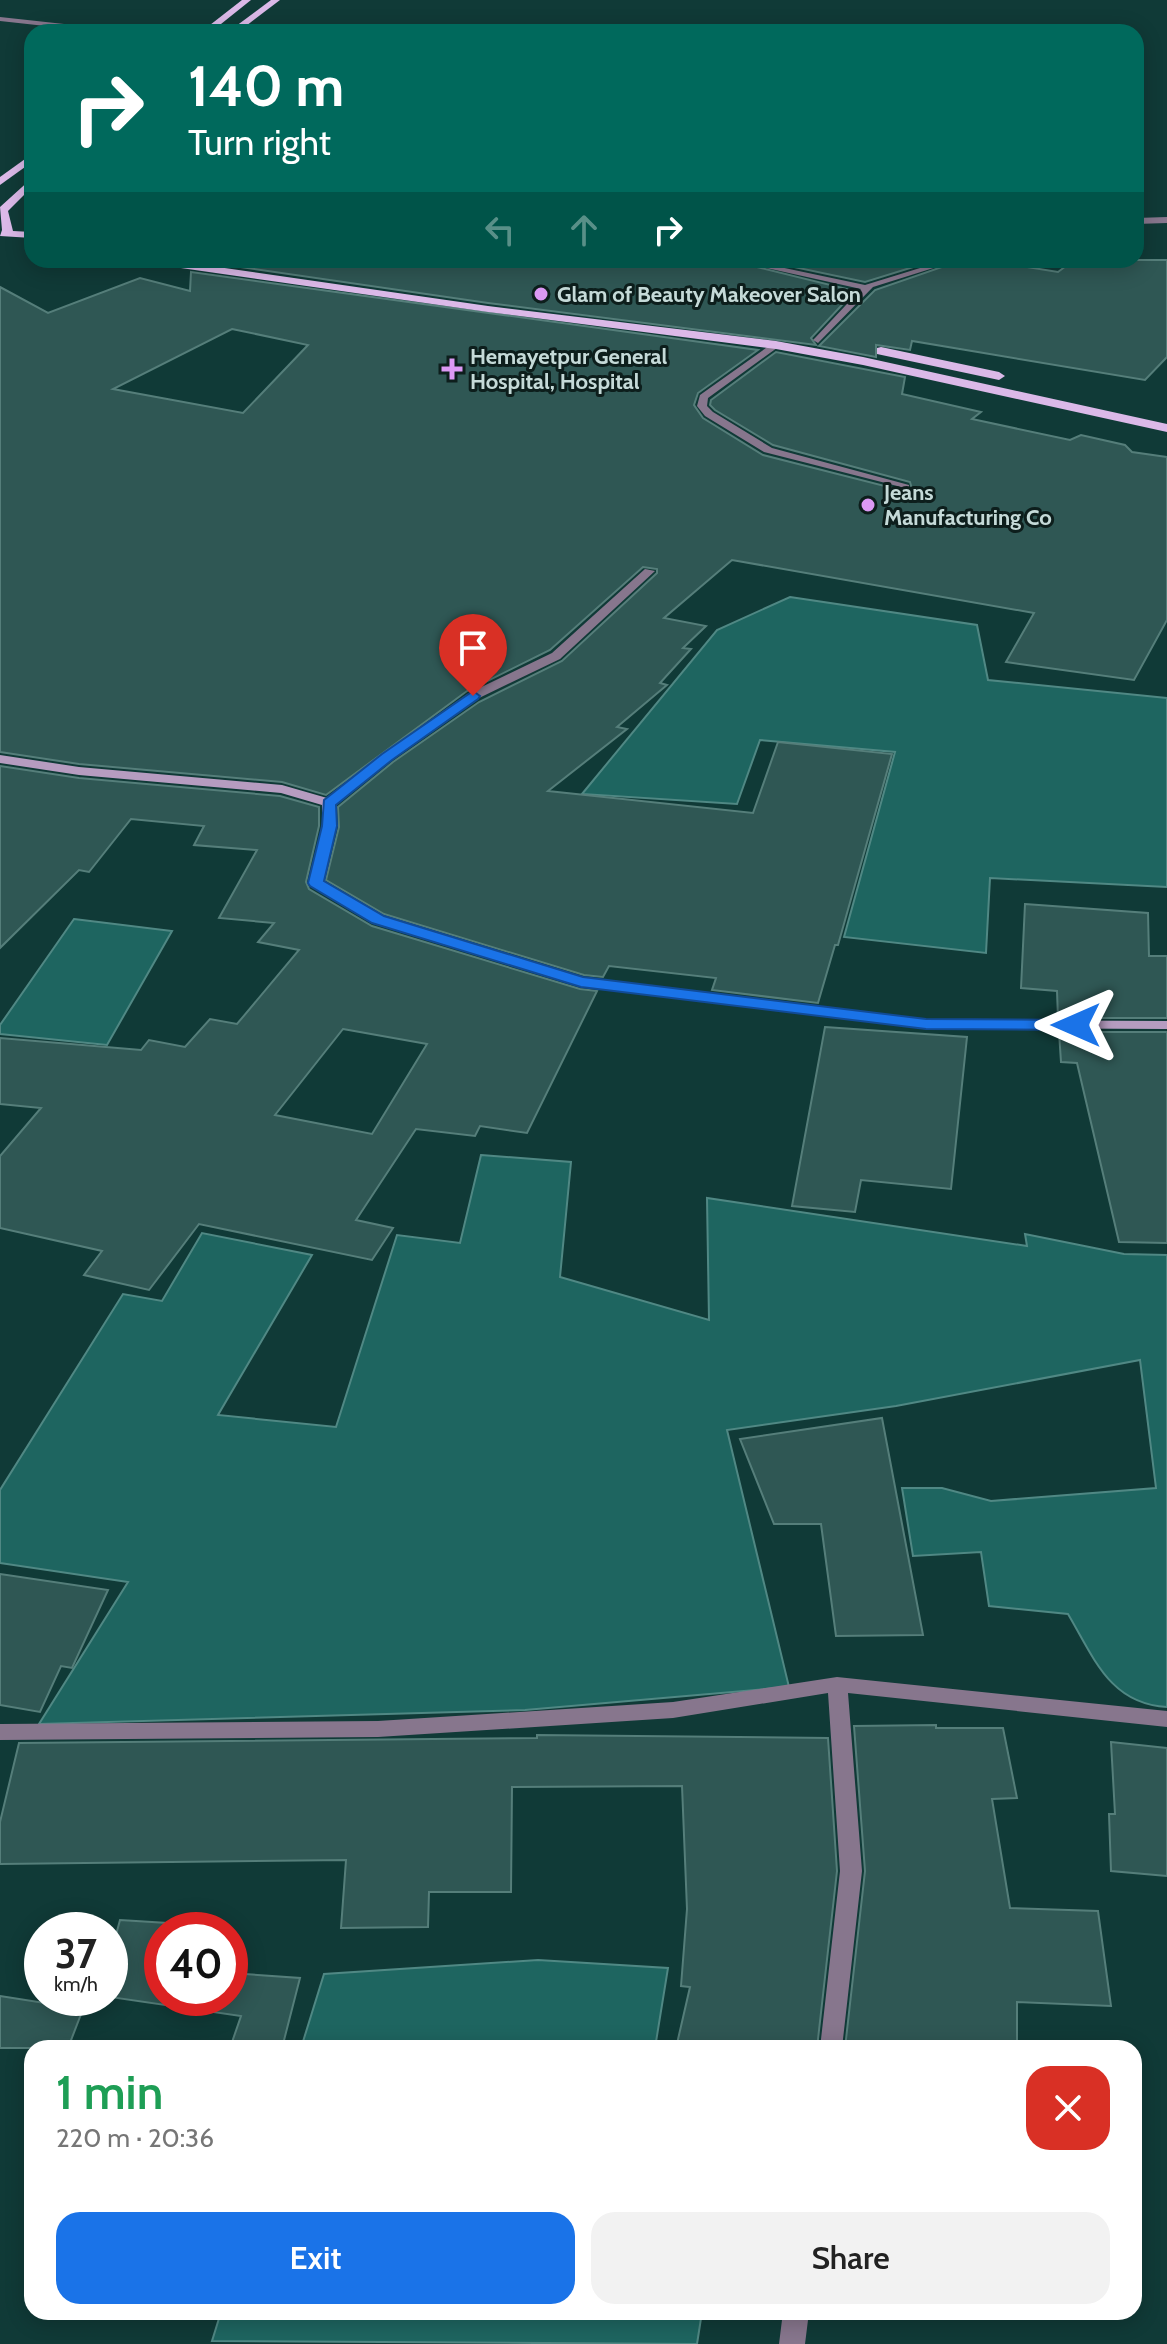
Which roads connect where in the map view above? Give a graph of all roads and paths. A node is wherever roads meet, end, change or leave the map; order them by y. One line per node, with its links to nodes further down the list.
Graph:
1 (247, 0): 5 (main road)
2 (276, 0): 6 (main road)
3 (0, 19): 4 (street)
4 (46, 24)
5 (216, 24)
6 (243, 24)
7 (24, 163): 8 (main road)
8 (0, 182)
9 (24, 189): 12 (main road)
10 (1167, 220): 11 (street)
11 (1144, 221)
12 (2, 234): 13 (main road); 14 (main road)
13 (24, 235)
14 (24, 243)
15 (202, 268): 21 (main road)
16 (276, 268): 20 (main road)
17 (773, 268): 19 (street)
18 (930, 268): 19 (street)
19 (867, 288): 20 (street)
20 (818, 340): 22 (main road)
21 (776, 345): 25 (main road); 26 (street)
22 (1020, 381)
23 (1066, 392): 24 (main road)
24 (1167, 414)
25 (1167, 428)
26 (905, 487)
27 (649, 571): 29 (street)
28 (0, 759): 29 (street)
29 (329, 803): 30 (street)
30 (1167, 1025)
31 (837, 1684): 32 (street); 33 (street); 34 (street)
32 (1167, 1719)
33 (0, 1732)
34 (832, 2040)
35 (795, 2320): 36 (street)
36 (792, 2344)

